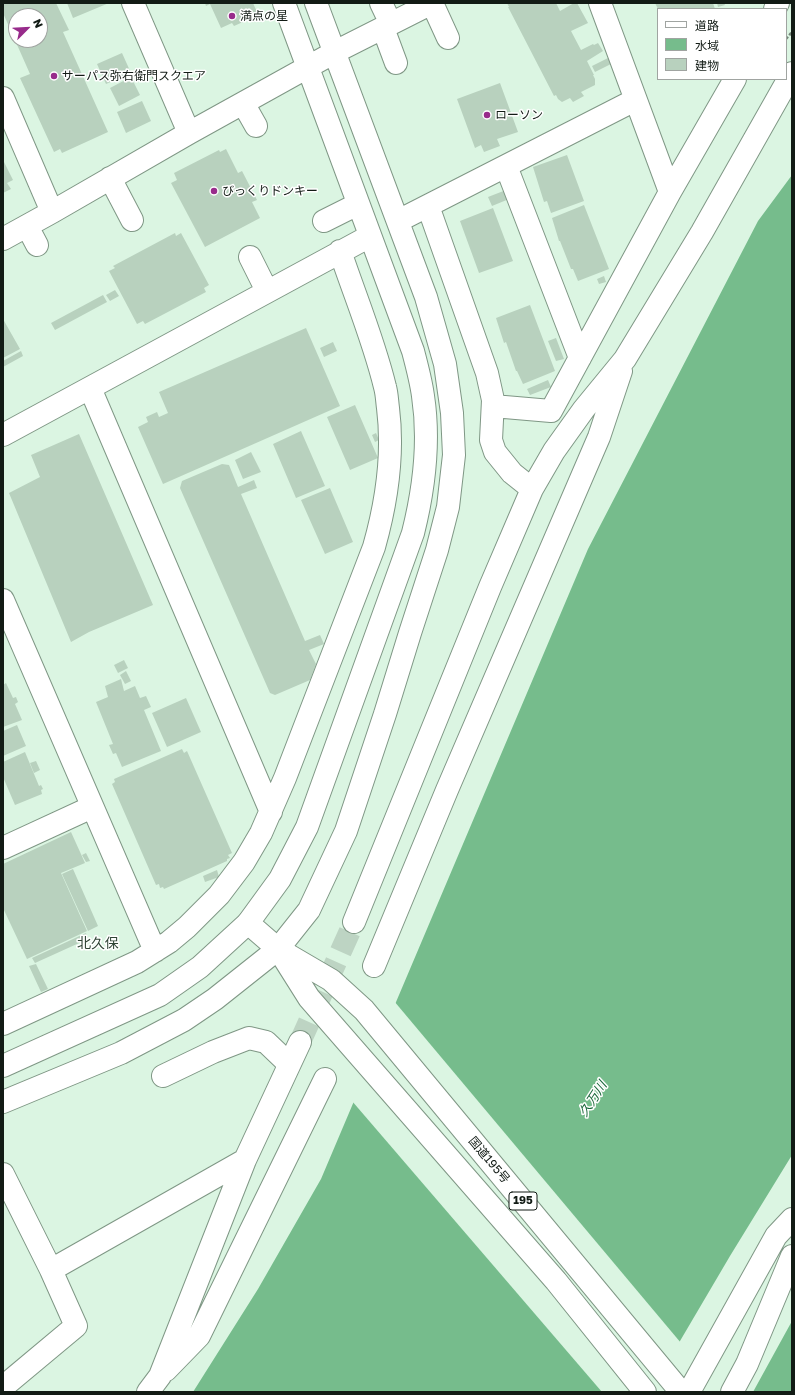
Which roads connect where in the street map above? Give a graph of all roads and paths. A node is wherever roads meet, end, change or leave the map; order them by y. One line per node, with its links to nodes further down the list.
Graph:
1 (134, 3): 18 (main road)
2 (284, 3): 11 (main road)
3 (316, 3): 9 (main road)
4 (381, 3): 7 (main road)
5 (432, 3): 7 (main road); 8 (main road)
6 (600, 3): 15 (main road)
7 (387, 26): 9 (main road); 10 (main road)
8 (448, 38)
9 (335, 52): 11 (main road); 27 (main road)
10 (396, 63)
11 (308, 67): 16 (main road); 23 (main road)
12 (792, 73): 36 (main road)
13 (734, 80): 21 (main road)
14 (3, 98): 24 (main road)
15 (635, 100): 19 (main road); 21 (main road)
16 (243, 103): 17 (main road); 18 (main road)
17 (256, 126)
18 (189, 133): 20 (main road)
19 (506, 166): 22 (main road); 35 (main road)
20 (110, 178): 24 (main road); 25 (main road)
21 (670, 192): 35 (main road)
22 (437, 194): 27 (main road); 38 (main road)
23 (358, 204): 26 (main road); 29 (main road)
24 (52, 212): 28 (main road)
25 (132, 220)
26 (324, 220)
27 (398, 221): 47 (main road)
28 (27, 226): 30 (main road); 31 (main road)
29 (370, 236): 32 (main road); 46 (main road)
30 (3, 239)
31 (37, 245)
32 (340, 251): 34 (main road); 43 (main road)
33 (250, 257): 34 (main road)
34 (267, 291): 37 (main road)
35 (580, 358): 38 (main road)
36 (625, 359): 40 (main road); 49 (main road)
37 (90, 388): 39 (main road); 43 (main road)
38 (493, 406): 40 (main road)
39 (3, 435)
40 (532, 489): 45 (main road)
41 (3, 600): 42 (main road)
42 (92, 807): 44 (main road); 48 (main road)
43 (271, 812): 48 (main road)
44 (3, 848)
45 (354, 922)
46 (248, 923): 47 (main road, 国道195号 / 195); 53 (main road)
47 (278, 949): 56 (main road); 64 (main road, 国道195号 / 195); 65 (main road, 国道195号 / 195)
48 (154, 951): 50 (main road)
49 (374, 966)
50 (3, 1024)
51 (300, 1042): 52 (main road)
52 (289, 1064): 54 (main road); 57 (main road)
53 (3, 1066)
54 (163, 1076)
55 (325, 1079): 62 (main road)
56 (3, 1102)
57 (245, 1160): 61 (main road); 62 (main road)
58 (3, 1174): 61 (main road)
59 (792, 1219): 66 (main road)
60 (792, 1256): 67 (main road)
61 (51, 1270): 63 (main road)
62 (154, 1384)
63 (3, 1387)
64 (645, 1392)
65 (681, 1392)
66 (689, 1392)
67 (732, 1392)

